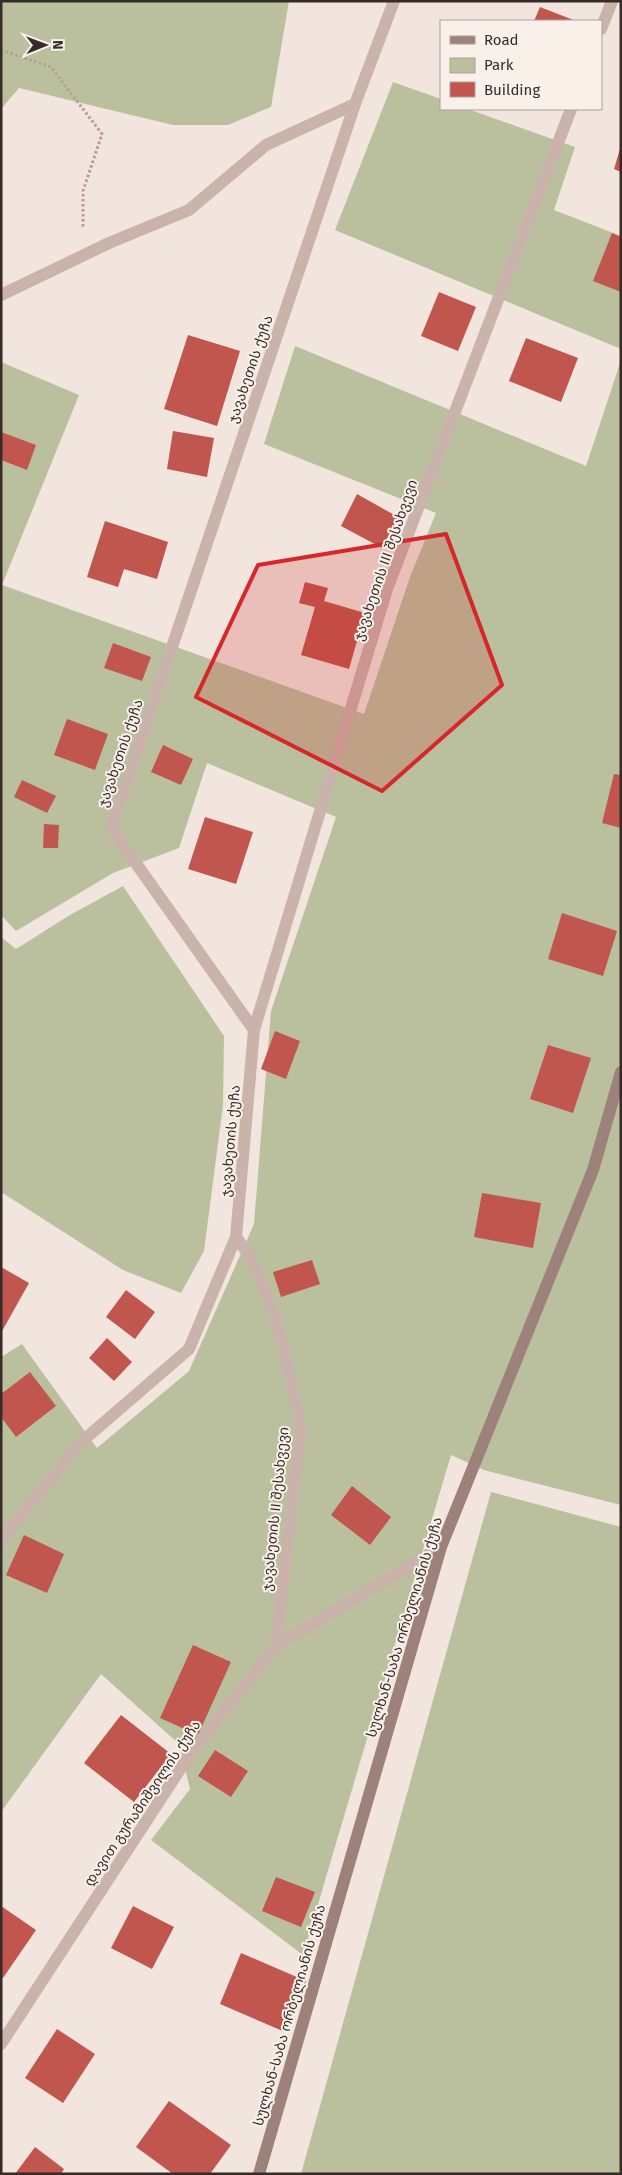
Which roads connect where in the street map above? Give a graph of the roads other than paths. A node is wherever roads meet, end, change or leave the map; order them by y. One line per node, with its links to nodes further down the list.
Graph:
1 (394, 1): 4 (street, ჯავახეთის ქუჩა)
2 (612, 1): 3 (street)
3 (602, 27)
4 (355, 104): 6 (street); 7 (street, ჯავახეთის ქუჩა)
5 (570, 110): 7 (street, ჯავახეთის III შესახვევი)
6 (1, 296)
7 (254, 1030): 9 (street, ჯავახეთის ქუჩა)
8 (621, 1072): 11 (street, სულხან-საბა ორბელიანის ქუჩა)
9 (236, 1237): 10 (street, ჯავახეთის ქუჩა); 12 (street, ჯავახეთის II შესახვევი)
10 (1, 1540)
11 (441, 1546): 12 (street, დავით გურამიშვილის ქუჩა); 14 (street, სულხან-საბა ორბელიანის ქუჩა)
12 (276, 1646): 13 (street, დავით გურამიშვილის ქუჩა)
13 (1, 2044)
14 (259, 2174)

